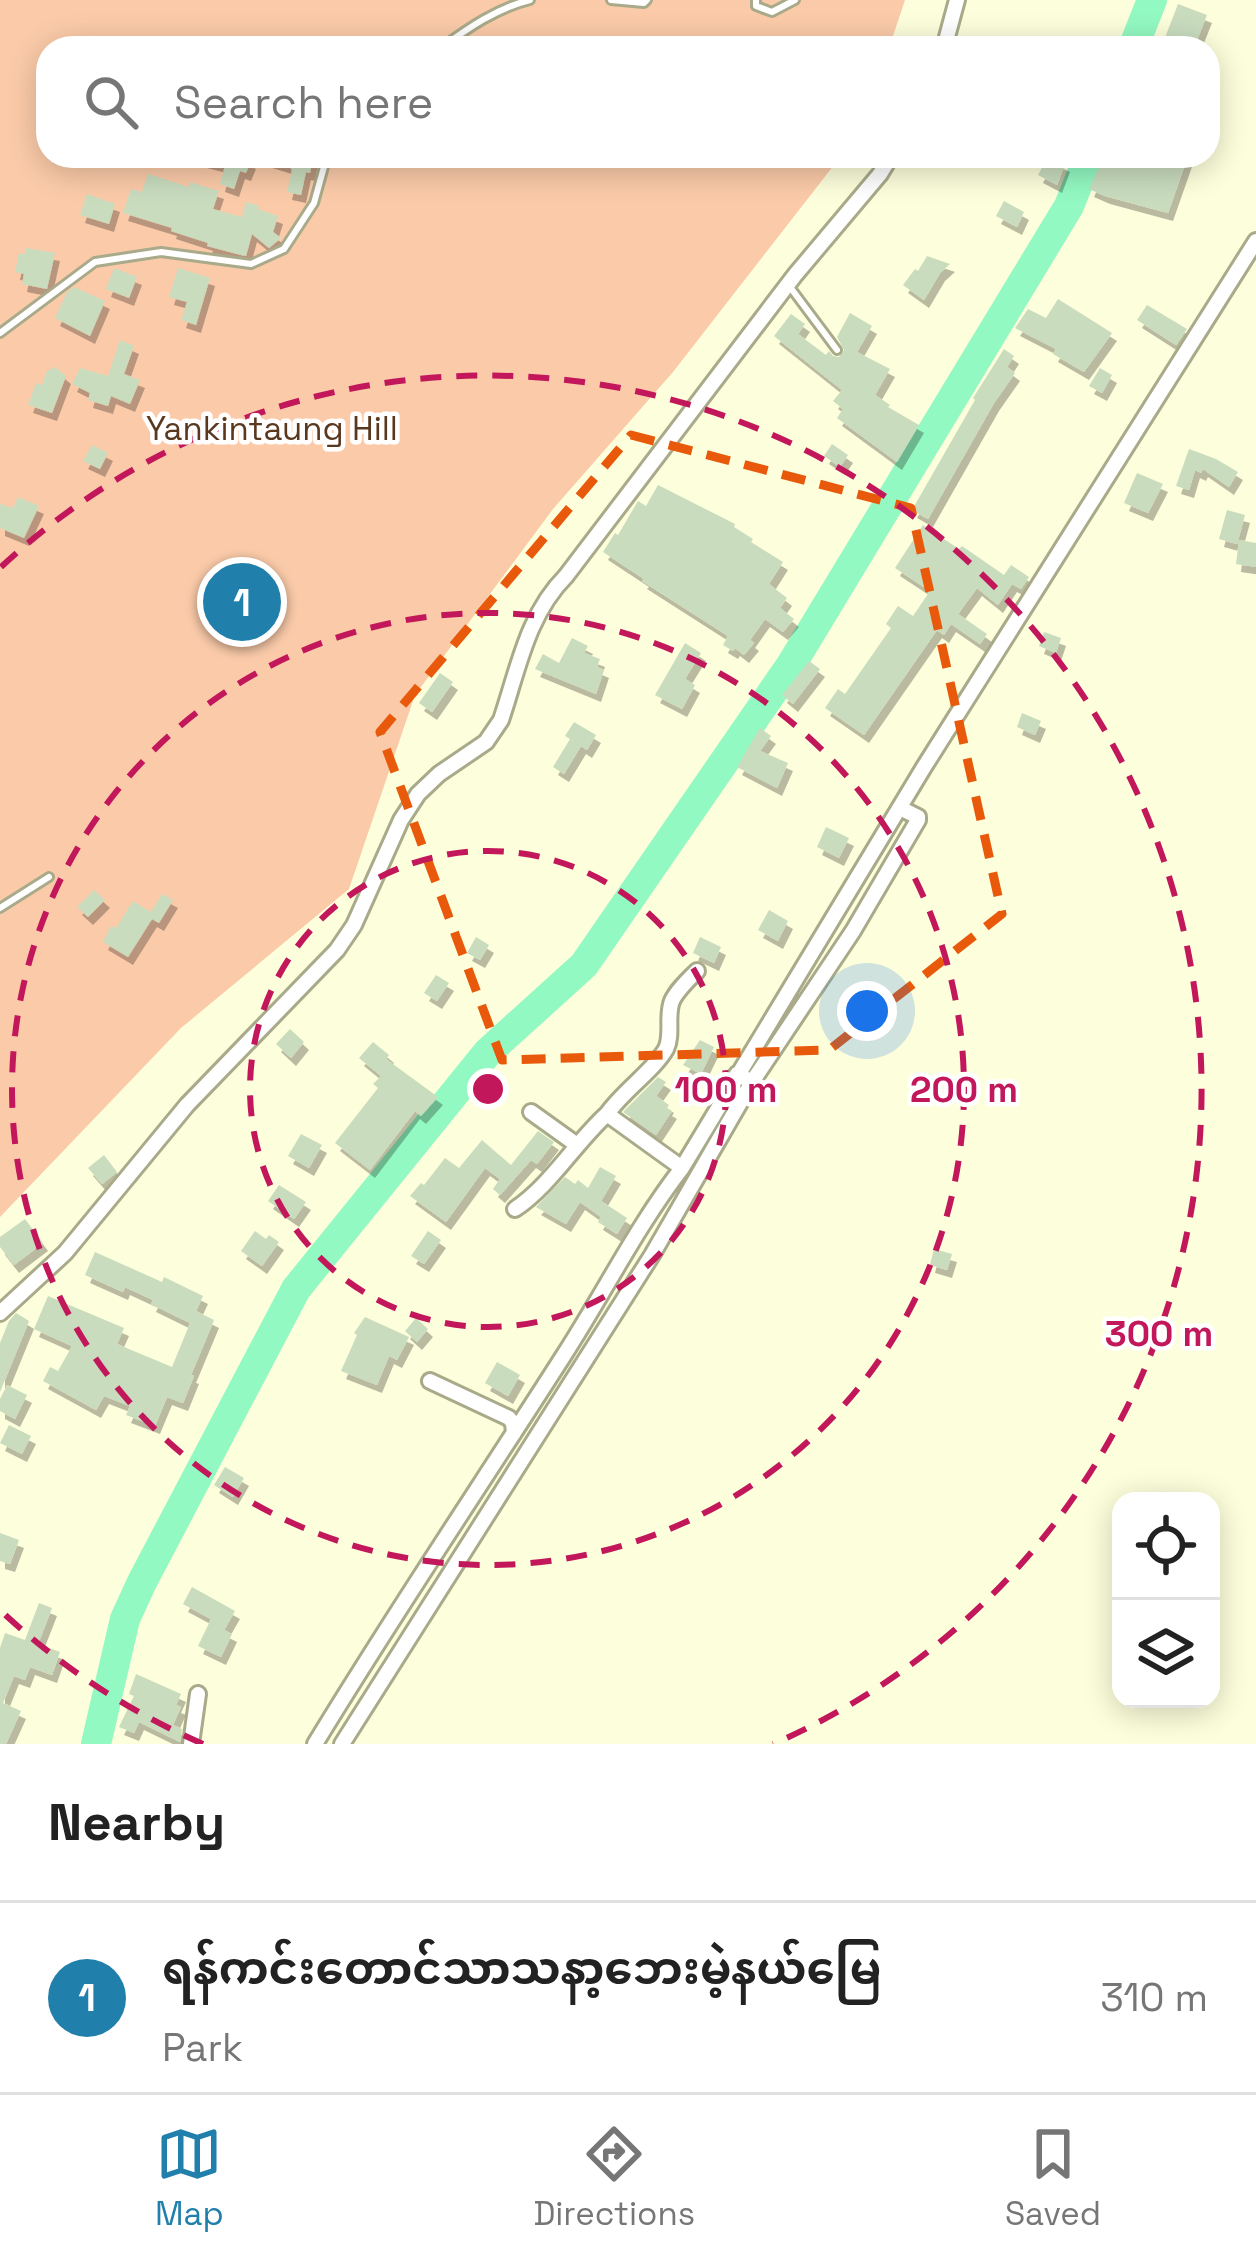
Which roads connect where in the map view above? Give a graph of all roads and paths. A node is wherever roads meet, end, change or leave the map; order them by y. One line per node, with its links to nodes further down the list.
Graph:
1 (530, 0): 7 (lane)
2 (611, 0): 3 (lane)
3 (646, 0)
4 (756, 0): 5 (lane)
5 (795, 0)
6 (957, 0): 8 (street)
7 (457, 36)
8 (947, 36)
9 (324, 168): 13 (lane)
10 (884, 168): 12 (street)
11 (1256, 241): 15 (street)
12 (788, 284): 14 (lane); 26 (street)
13 (0, 333)
14 (837, 350)
15 (907, 811): 19 (street); 19 (street)
16 (50, 877): 17 (lane)
17 (0, 908)
18 (697, 971): 21 (street)
19 (744, 1079): 23 (street); 24 (street)
20 (531, 1112): 22 (street)
21 (608, 1114): 22 (street); 23 (street)
22 (577, 1144): 25 (street)
23 (682, 1168): 24 (street)
24 (673, 1196): 28 (street); 32 (street)
25 (515, 1209)
26 (0, 1313)
27 (430, 1381): 28 (street)
28 (514, 1433): 31 (street)
29 (198, 1694): 30 (street)
30 (191, 1744)
31 (315, 1744)
32 (342, 1744)

